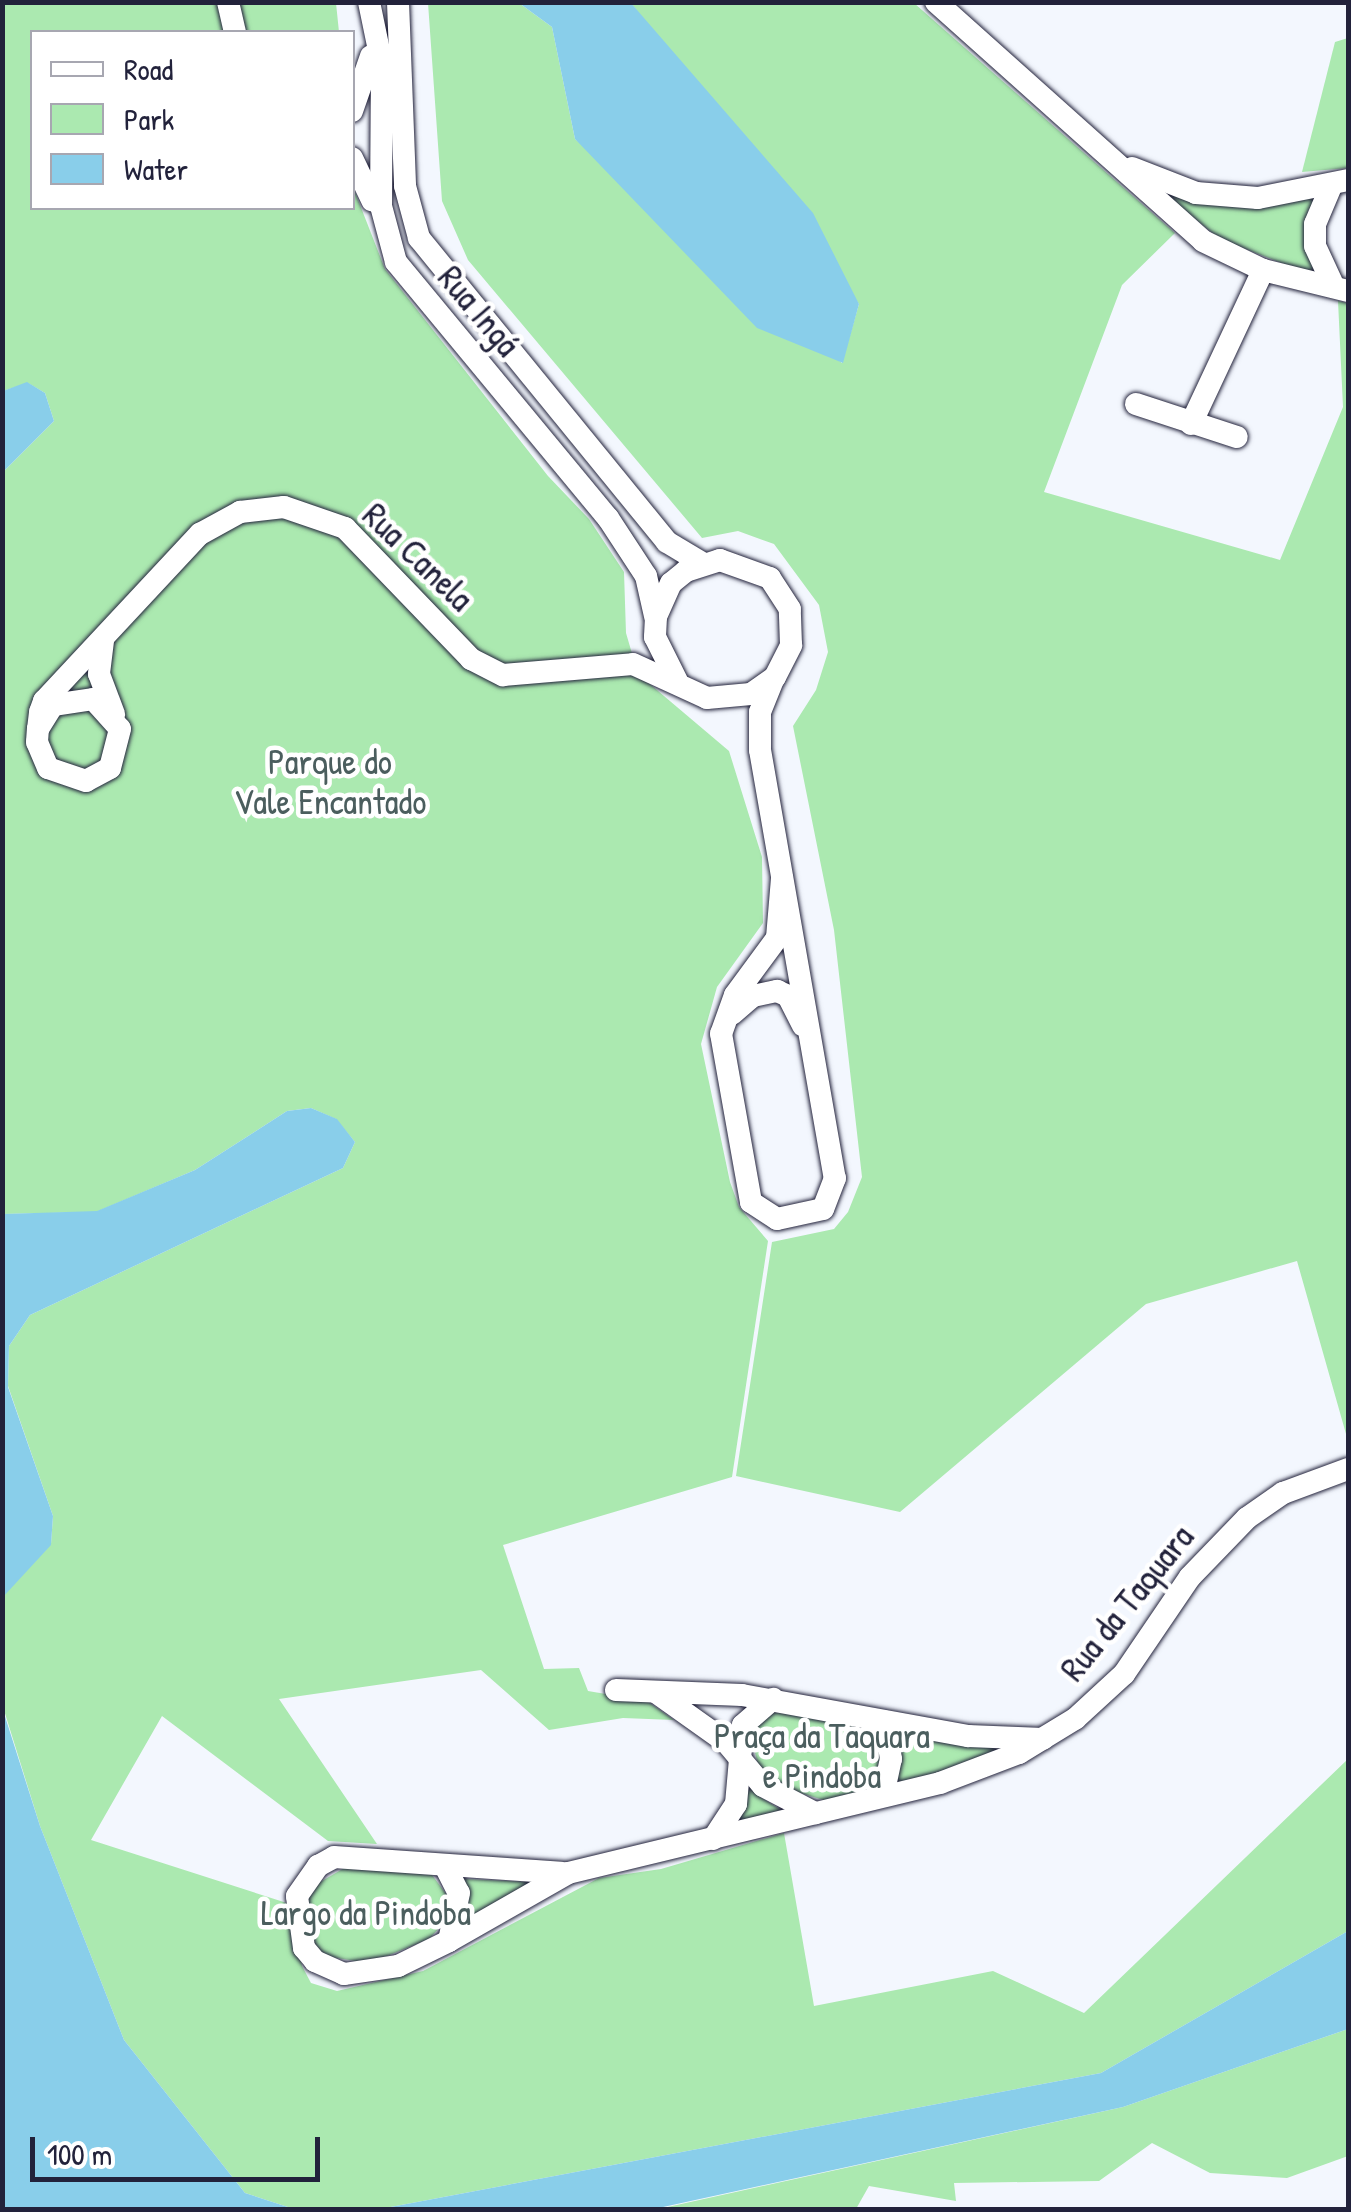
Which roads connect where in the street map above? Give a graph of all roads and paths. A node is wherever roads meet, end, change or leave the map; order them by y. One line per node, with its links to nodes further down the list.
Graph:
1 (228, 2): 5 (street)
2 (398, 2): 16 (street, Rua Ingá)
3 (936, 2): 7 (street)
4 (370, 10): 6 (street); 10 (street, Rua Ingá)
5 (234, 30)
6 (355, 103)
7 (1115, 160): 9 (street); 11 (street)
8 (355, 165): 10 (street)
9 (1340, 182): 12 (street)
10 (387, 241): 17 (street, Rua Ingá)
11 (1263, 270): 12 (street); 14 (street)
12 (1341, 289)
13 (1136, 404): 14 (street)
14 (1191, 424): 15 (street)
15 (1237, 437)
16 (702, 563): 17 (street); 20 (street)
17 (655, 619): 19 (street); 21 (street)
18 (103, 641): 19 (street, Rua Canela); 23 (street); 24 (street, Rua Canela)
19 (607, 662): 21 (street, Rua Canela)
20 (774, 677): 22 (street); 25 (street)
21 (677, 681): 22 (street)
22 (707, 698): 25 (street)
23 (115, 716): 24 (street); 24 (street)
24 (38, 729)
25 (760, 750): 26 (street)
26 (782, 878): 27 (street); 28 (street)
27 (724, 1022): 28 (street); 28 (street)
28 (809, 1037)
29 (1348, 1469): 34 (street, Rua da Taquara)
30 (616, 1690): 31 (street)
31 (657, 1693): 32 (street); 35 (street)
32 (773, 1699): 33 (street); 35 (street)
33 (885, 1721): 34 (street); 36 (street)
34 (1044, 1739): 36 (street, Rua da Taquara)
35 (740, 1757): 37 (street); 38 (street)
36 (883, 1796): 37 (street)
37 (815, 1813): 38 (street)
38 (713, 1839): 40 (street)
39 (446, 1868): 40 (street); 41 (street); 41 (street)
40 (568, 1873): 41 (street)
41 (450, 1941)

